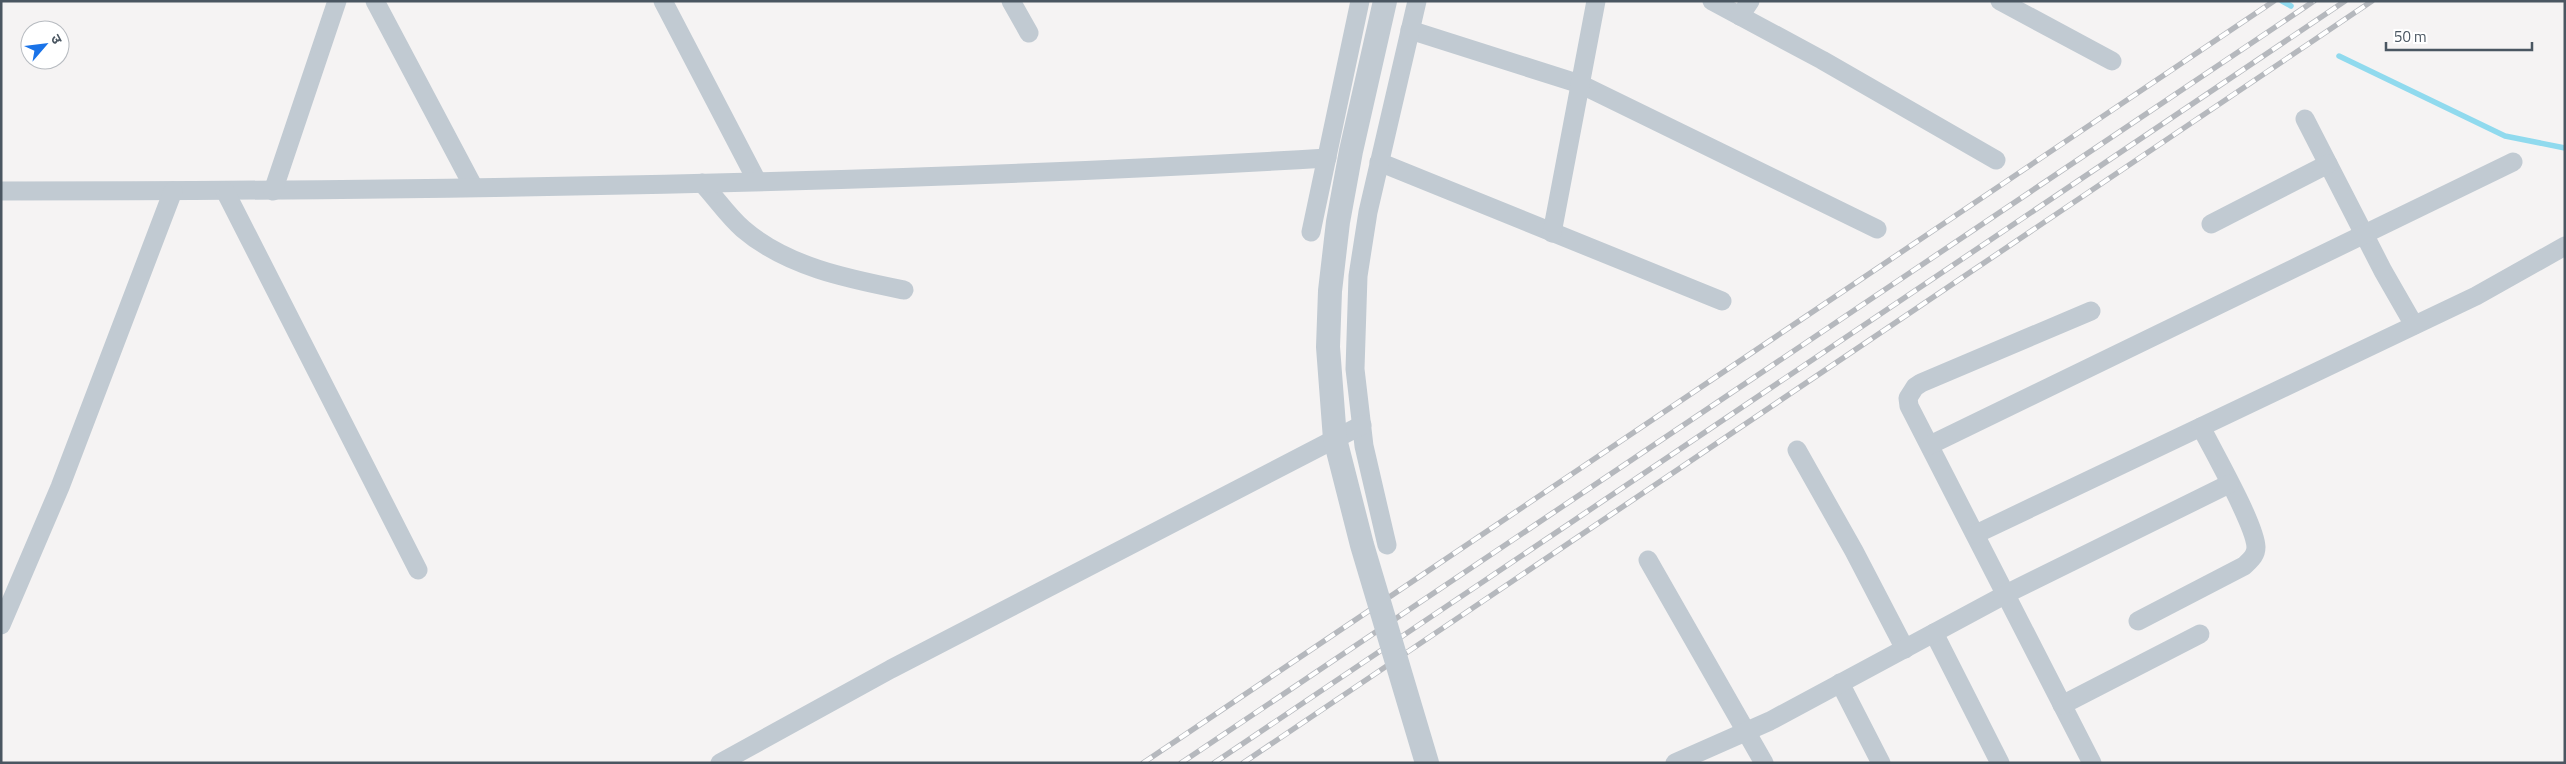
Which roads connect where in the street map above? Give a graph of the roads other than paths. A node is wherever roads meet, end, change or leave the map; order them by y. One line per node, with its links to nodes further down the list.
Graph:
1 (337, 1): 28 (street)
2 (375, 1): 24 (street)
3 (664, 1): 22 (street)
4 (1011, 1): 13 (street)
5 (1360, 1): 17 (street)
6 (1385, 1): 58 (street, bridge)
7 (1417, 1): 12 (street)
8 (1596, 1): 15 (street)
9 (1712, 1): 11 (street)
10 (2000, 1): 14 (street)
11 (1745, 9): 18 (street)
12 (1410, 30): 15 (street); 19 (street)
13 (1029, 33)
14 (2112, 61)
15 (1580, 84): 30 (street); 32 (street)
16 (2305, 119): 21 (street)
17 (1327, 158): 22 (street); 31 (street)
18 (1996, 160)
19 (1378, 162): 32 (street); 39 (street)
20 (2513, 162): 33 (street)
21 (2328, 164): 29 (street); 33 (street)
22 (757, 181): 23 (street)
23 (702, 184): 24 (street); 35 (street)
24 (473, 186): 28 (street)
25 (1, 190): 26 (street)
26 (174, 191): 27 (street); 50 (street)
27 (225, 191): 28 (street); 47 (street)
28 (273, 191)
29 (2210, 224)
30 (1876, 229)
31 (1312, 232)
32 (1552, 233): 36 (street)
33 (2364, 235): 38 (street); 41 (street)
34 (2565, 246): 38 (street)
35 (904, 290)
36 (1722, 301)
37 (2091, 311): 41 (street)
38 (2414, 325): 40 (street)
39 (1362, 424): 45 (street); 57 (street)
40 (2201, 427): 43 (street); 44 (street)
41 (1930, 445): 44 (street)
42 (1797, 450): 53 (street)
43 (2229, 484): 48 (street); 49 (street)
44 (1976, 534): 48 (street)
45 (1387, 545)
46 (1648, 560): 56 (street)
47 (418, 570)
48 (2006, 594): 51 (street); 55 (street)
49 (2138, 621)
50 (1, 625)
51 (1934, 633): 53 (street); 62 (street)
52 (2200, 634): 55 (street)
53 (1905, 649): 54 (street)
54 (1840, 683): 56 (street); 61 (street)
55 (2062, 705): 63 (street)
56 (1747, 731): 59 (street); 60 (street)
57 (720, 763)
58 (1427, 763)
59 (1675, 763)
60 (1764, 763)
61 (1880, 763)
62 (2000, 763)
63 (2092, 763)

